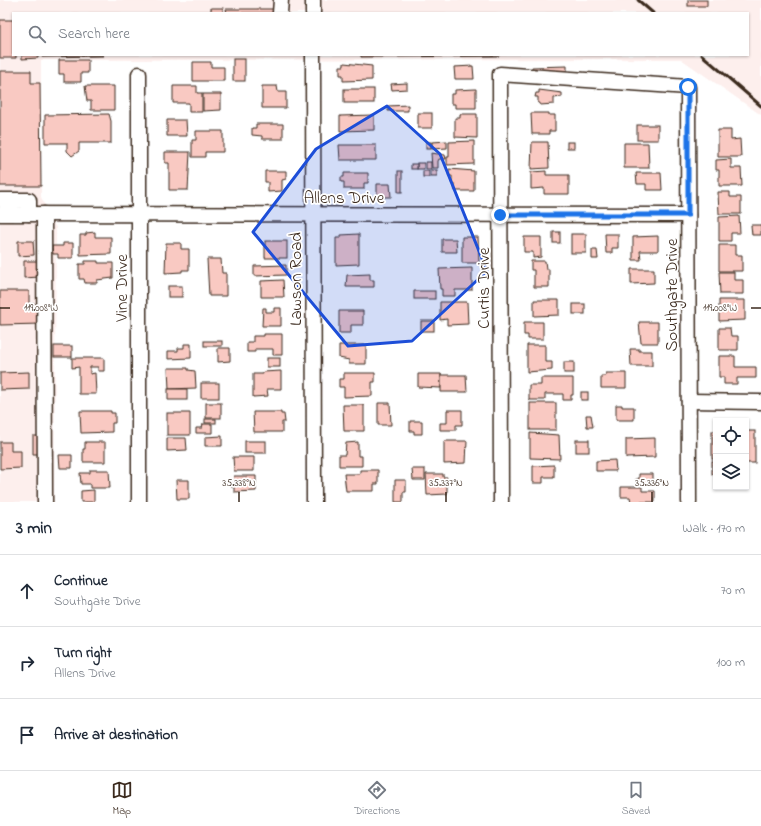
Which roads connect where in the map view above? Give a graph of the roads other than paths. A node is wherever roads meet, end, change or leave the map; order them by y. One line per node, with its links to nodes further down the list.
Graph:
1 (281, 0): 3 (street)
2 (313, 0): 4 (street)
3 (280, 12)
4 (313, 12)
5 (313, 56): 13 (street, Lawson Road)
6 (138, 74): 12 (street, Vine Drive)
7 (688, 87): 14 (street, Curtis Drive); 15 (street, Southgate Drive)
8 (0, 200): 10 (street)
9 (0, 214): 10 (street, Allens Drive)
10 (29, 214): 11 (street, Allens Drive)
11 (44, 214): 12 (street, Allens Drive); 18 (street)
12 (138, 215): 13 (street, Allens Drive); 19 (street, Vine Drive)
13 (313, 215): 14 (street, Allens Drive); 20 (street, Lawson Road)
14 (500, 215): 15 (street, Allens Drive); 21 (street, Curtis Drive)
15 (688, 215): 16 (street, Southgate Drive)
16 (689, 402): 17 (street); 22 (street, Southgate Drive)
17 (761, 402)
18 (45, 502)
19 (139, 502)
20 (314, 502)
21 (501, 502)
22 (689, 502)

